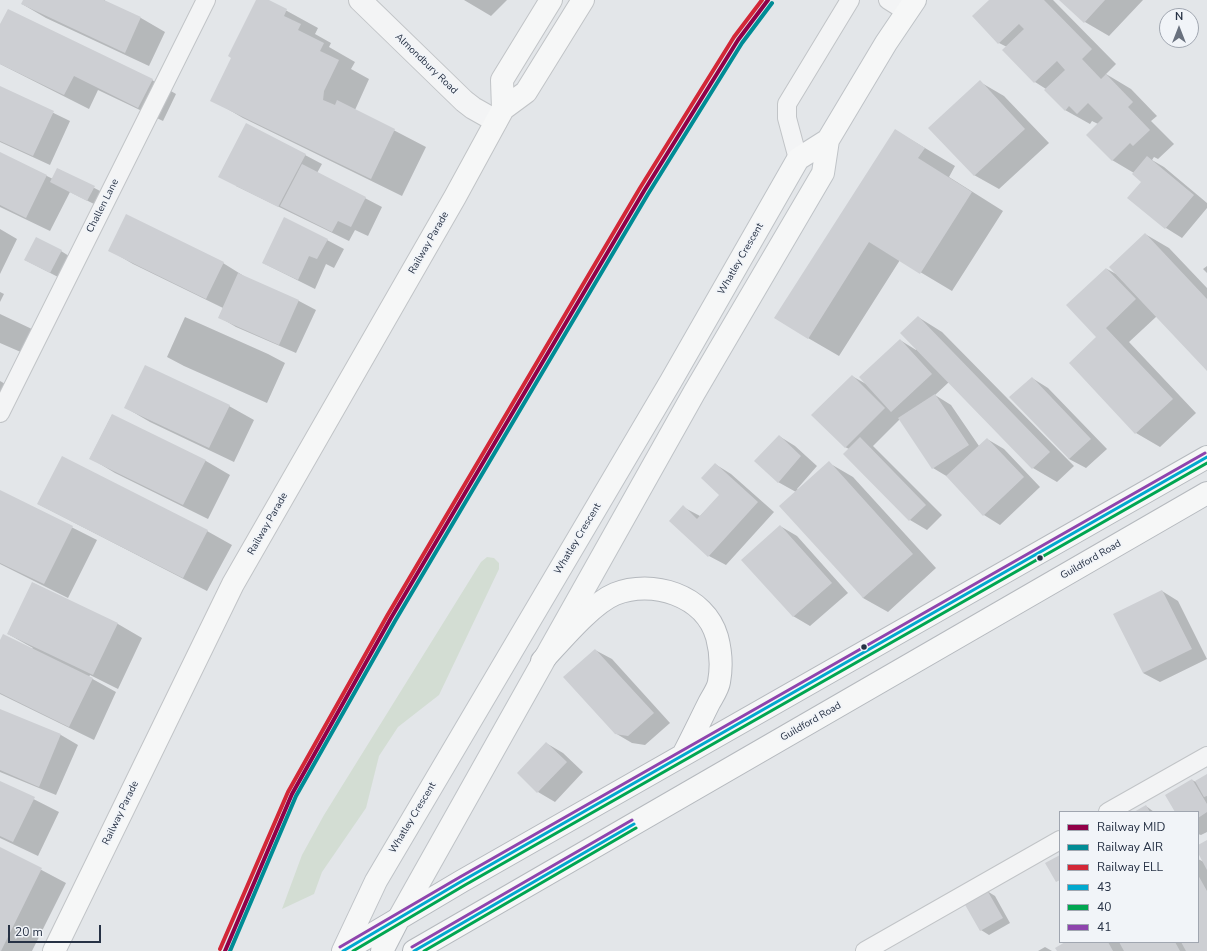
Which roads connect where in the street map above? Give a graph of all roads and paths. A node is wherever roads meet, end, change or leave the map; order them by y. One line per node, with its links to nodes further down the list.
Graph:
1 (206, 0): 11 (lane, Challen Lane)
2 (360, 0): 8 (street, Almondbury Road)
3 (551, 0): 8 (main road)
4 (583, 0): 8 (main road, Railway Parade)
5 (850, 0): 10 (lane)
6 (888, 0): 7 (lane)
7 (911, 6): 9 (main road, Whatley Crescent)
8 (500, 115): 20 (main road, Railway Parade)
9 (828, 140): 10 (main road, Whatley Crescent); 14 (main road, Whatley Crescent)
10 (798, 159): 21 (main road, Whatley Crescent)
11 (0, 412)
12 (1207, 456): 15 (main road)
13 (1207, 493): 23 (main road, Guildford Road)
14 (542, 662): 15 (main road); 19 (main road, Whatley Crescent)
15 (683, 755): 19 (main road)
16 (1207, 756): 17 (lane)
17 (1110, 811)
18 (1059, 841): 24 (lane)
19 (398, 918): 21 (main road); 22 (main road, Whatley Crescent)
20 (54, 951)
21 (344, 951)
22 (382, 951)
23 (414, 951)
24 (865, 951)

